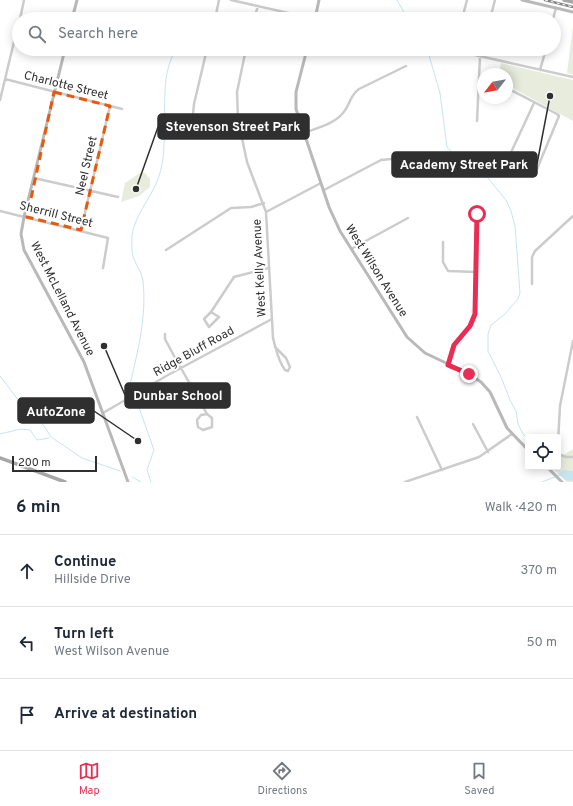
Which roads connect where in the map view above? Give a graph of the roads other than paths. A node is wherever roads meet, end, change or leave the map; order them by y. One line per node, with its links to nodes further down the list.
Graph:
1 (24, 0): 13 (street)
2 (77, 0): 14 (street)
3 (219, 0): 15 (street)
4 (231, 0): 11 (street)
5 (320, 0): 18 (street)
6 (467, 0): 19 (street)
7 (495, 0): 20 (street)
8 (522, 0): 12 (street)
9 (564, 0): 10 (main road)
10 (573, 2)
11 (258, 6): 16 (street); 17 (street)
12 (556, 8): 21 (street); 22 (street)
13 (21, 12)
14 (74, 12)
15 (216, 12)
16 (256, 12)
17 (284, 12)
18 (317, 12)
19 (464, 12)
20 (492, 12)
21 (555, 12)
22 (573, 12)
23 (12, 50): 34 (street)
24 (63, 56): 36 (street, West McLelland Avenue)
25 (205, 56): 44 (street)
26 (245, 56): 51 (street, West Kelly Avenue)
27 (306, 56): 43 (street, West Wilson Avenue)
28 (480, 56): 31 (street); 32 (street)
29 (544, 56): 32 (street)
30 (406, 66): 43 (street)
31 (479, 68)
32 (540, 70): 33 (street)
33 (573, 77)
34 (5, 79): 36 (street, Charlotte Street); 37 (street)
35 (513, 91): 38 (street)
36 (54, 92): 40 (street, Charlotte Street); 46 (street, West McLelland Avenue)
37 (0, 100)
38 (534, 103): 38 (street)
39 (477, 104): 42 (street)
40 (110, 106): 41 (street, Charlotte Street); 49 (street, Neel Street)
41 (122, 109)
42 (477, 121)
43 (304, 133): 47 (street, West Wilson Avenue)
44 (191, 134)
45 (391, 159): 48 (street)
46 (34, 178): 49 (street); 56 (street, West McLelland Avenue)
47 (321, 183): 48 (street, West Wilson Avenue); 53 (street)
48 (324, 190): 60 (street, West Wilson Avenue)
49 (91, 191): 50 (street); 58 (street, Neel Street)
50 (118, 197)
51 (264, 203): 53 (street, West Kelly Avenue); 61 (street)
52 (0, 211): 56 (street, Sherrill Street)
53 (266, 212): 63 (street, West Kelly Avenue)
54 (477, 214): 64 (street)
55 (573, 216): 65 (street)
56 (24, 217): 58 (street, Sherrill Street); 73 (street, West McLelland Avenue)
57 (408, 218): 60 (street)
58 (81, 230): 62 (street, Sherrill Street)
59 (443, 242): 64 (street)
60 (351, 249): 71 (street, West Wilson Avenue)
61 (166, 250)
62 (103, 268)
63 (268, 268): 66 (street); 67 (street, West Kelly Avenue)
64 (476, 272): 71 (street)
65 (532, 284)
66 (211, 312): 66 (street)
67 (272, 319): 70 (street, West Kelly Avenue); 72 (street, Ridge Bluff Road)
68 (165, 334): 72 (street)
69 (573, 341): 78 (street)
70 (275, 347): 70 (street, West Kelly Avenue)
71 (448, 365): 77 (street, West Wilson Avenue)
72 (181, 368): 73 (street, Ridge Bluff Road); 74 (street)
73 (103, 413): 88 (street, West McLelland Avenue)
74 (207, 414): 74 (street)
75 (417, 417): 84 (street)
76 (473, 424): 80 (street)
77 (512, 434): 79 (street, West Wilson Avenue); 80 (street)
78 (558, 434)
79 (525, 447)
80 (488, 452): 84 (street)
81 (561, 455): 82 (street)
82 (573, 457)
83 (0, 458): 87 (main road)
84 (442, 470): 89 (street)
85 (550, 470): 86 (street)
86 (562, 481)
87 (65, 482)
88 (128, 482)
89 (405, 482)

